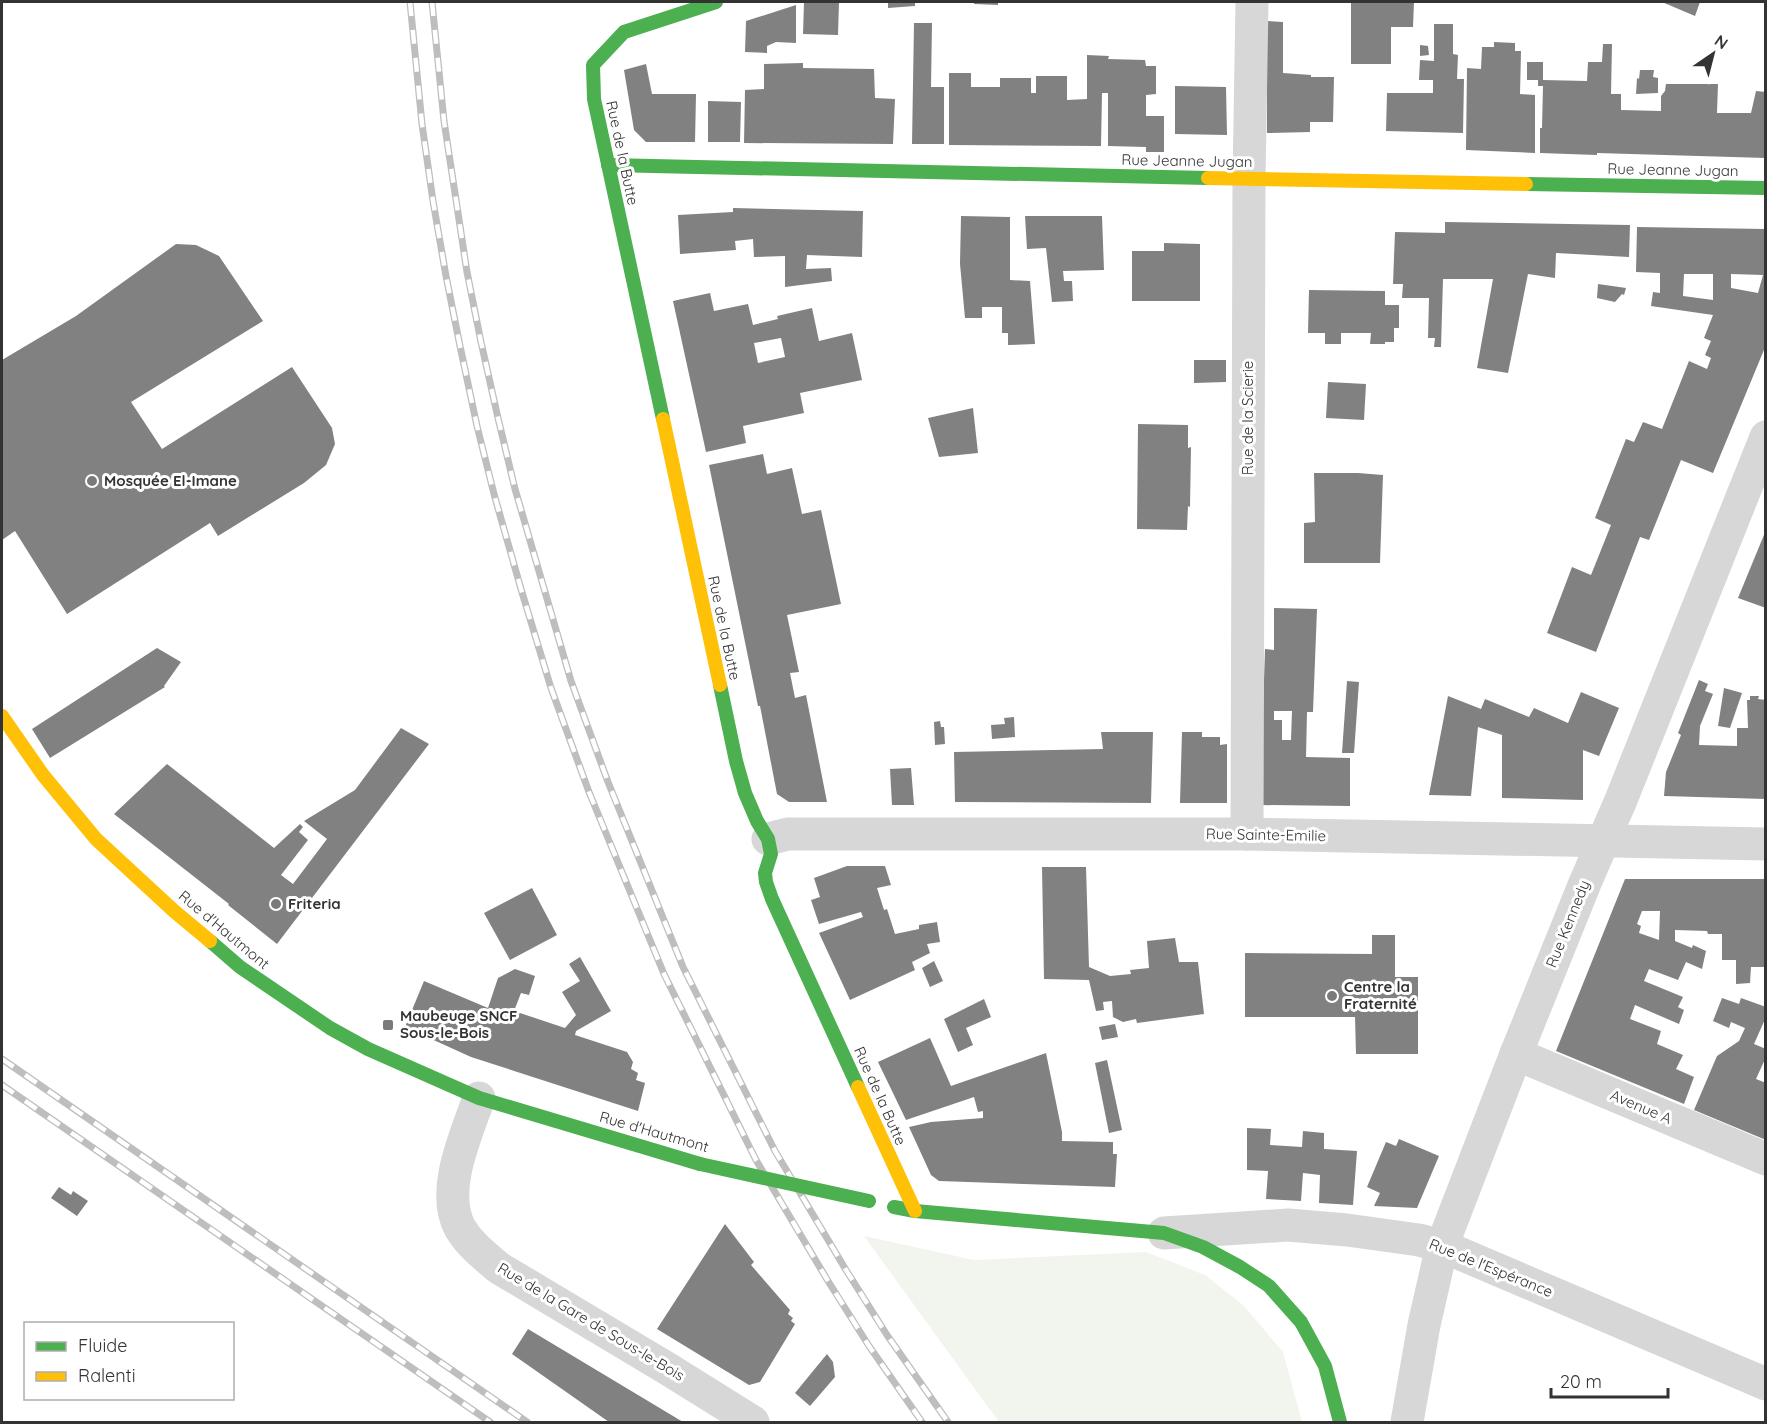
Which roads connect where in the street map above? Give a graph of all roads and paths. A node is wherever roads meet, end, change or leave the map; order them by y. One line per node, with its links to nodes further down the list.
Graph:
1 (716, 2): 3 (street, Rue de la Butte)
2 (1252, 2): 4 (street, Rue de la Scierie)
3 (608, 165): 4 (street, Rue Jeanne Jugan); 9 (street, Rue de la Butte)
4 (1249, 179): 5 (street, Rue Jeanne Jugan); 8 (street, Rue de la Scierie)
5 (1766, 188)
6 (1766, 437): 10 (street, Rue Kennedy)
7 (2, 716): 13 (street, Rue d'Hautmont)
8 (1247, 834): 9 (street, Rue Sainte-Emilie); 10 (street, Rue Sainte-Emilie)
9 (768, 839): 15 (street, Rue de la Butte)
10 (1603, 842): 11 (street, Rue Sainte-Emilie); 12 (street, Rue Kennedy)
11 (1766, 844)
12 (1516, 1054): 14 (street, Avenue A); 17 (street, Rue Kennedy)
13 (479, 1098): 15 (street, Rue d'Hautmont, bridge); 19 (street, Rue de la Gare de Sous-le-Bois)
14 (1766, 1159)
15 (915, 1211): 16 (street, Rue d'Hautmont)
16 (1164, 1233): 17 (street, Rue de l'Espérance); 20 (street, Rue d'Hautmont)
17 (1442, 1246): 18 (street, Rue de l'Espérance); 21 (street, Rue Kennedy)
18 (1766, 1384)
19 (753, 1422)
20 (1340, 1422)
21 (1407, 1422)

